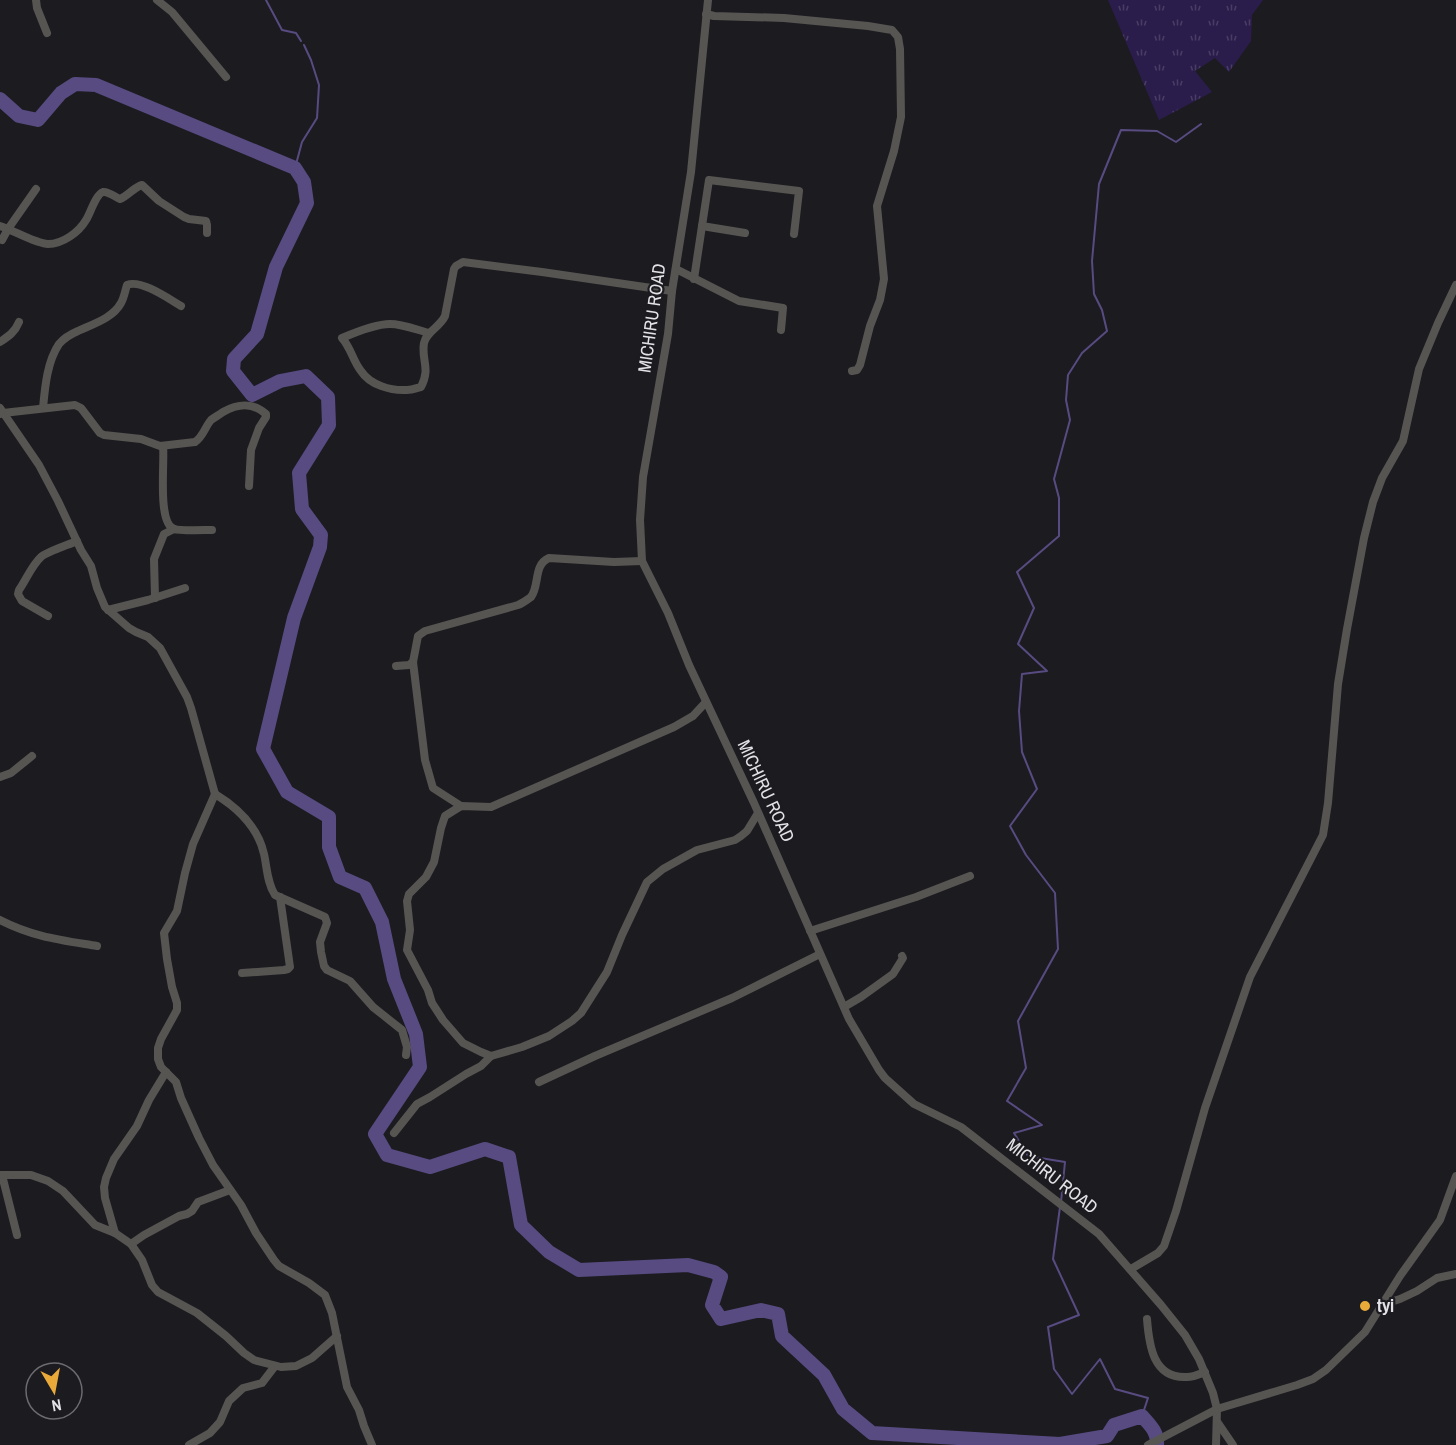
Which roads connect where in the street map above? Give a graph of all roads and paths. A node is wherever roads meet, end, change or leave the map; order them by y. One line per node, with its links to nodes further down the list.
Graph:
1 (36, 0): 5 (street)
2 (157, 0): 6 (street)
3 (708, 0): 4 (street, MICHIRU ROAD)
4 (706, 14): 14 (street, MICHIRU ROAD); 23 (street)
5 (47, 33)
6 (226, 77)
7 (36, 189): 9 (street)
8 (702, 226): 11 (street); 12 (street); 15 (street)
9 (4, 227): 10 (street); 13 (street)
10 (207, 233)
11 (746, 233)
12 (794, 234)
13 (2, 240)
14 (676, 269): 15 (street); 17 (street, MICHIRU ROAD)
15 (694, 279): 20 (street)
16 (1456, 285): 64 (street)
17 (672, 291): 21 (street); 31 (street, MICHIRU ROAD)
18 (181, 306): 24 (street)
19 (19, 322): 22 (street)
20 (781, 330)
21 (429, 333): 21 (street)
22 (0, 342)
23 (852, 371)
24 (43, 408): 25 (street); 26 (street)
25 (1, 412): 30 (street)
26 (163, 446): 27 (street); 28 (street)
27 (249, 486)
28 (174, 529): 29 (street); 33 (street)
29 (212, 530)
30 (77, 541): 34 (street); 35 (street)
31 (642, 561): 36 (street); 38 (street, MICHIRU ROAD)
32 (184, 588): 33 (street)
33 (155, 598): 34 (street)
34 (108, 609): 41 (street)
35 (48, 616)
36 (413, 662): 37 (street); 42 (street)
37 (396, 666)
38 (706, 702): 42 (street); 43 (street, MICHIRU ROAD)
39 (32, 756): 40 (street)
40 (0, 777)
41 (215, 794): 45 (street); 55 (street)
42 (460, 806): 54 (street)
43 (758, 813): 47 (street, MICHIRU ROAD); 54 (street)
44 (970, 876): 47 (street)
45 (279, 897): 51 (street); 53 (street)
46 (0, 920): 48 (street)
47 (810, 931): 49 (street, MICHIRU ROAD)
48 (97, 946)
49 (819, 954): 52 (street, MICHIRU ROAD); 56 (street)
50 (902, 956): 52 (street)
51 (242, 973)
52 (844, 1007): 64 (street, MICHIRU ROAD)
53 (406, 1055)
54 (491, 1056): 57 (street)
55 (166, 1072): 60 (street); 61 (street)
56 (539, 1082)
57 (394, 1132)
58 (1, 1175): 61 (street); 62 (street)
59 (1456, 1176): 66 (street)
60 (230, 1190): 63 (street); 68 (street)
61 (115, 1233): 63 (street)
62 (17, 1235)
63 (131, 1244): 69 (street)
64 (1131, 1269): 70 (street, MICHIRU ROAD)
65 (1456, 1274): 66 (street)
66 (1384, 1304): 71 (street)
67 (1147, 1319): 70 (street)
68 (336, 1336): 69 (street); 74 (street)
69 (275, 1366): 73 (street)
70 (1205, 1372): 71 (street, MICHIRU ROAD)
71 (1217, 1408): 72 (street, MICHIRU ROAD); 75 (street)
72 (1217, 1422): 76 (street, MICHIRU ROAD); 77 (street)
73 (189, 1445)
74 (372, 1445)
75 (1148, 1445)
76 (1216, 1445)
77 (1233, 1445)

